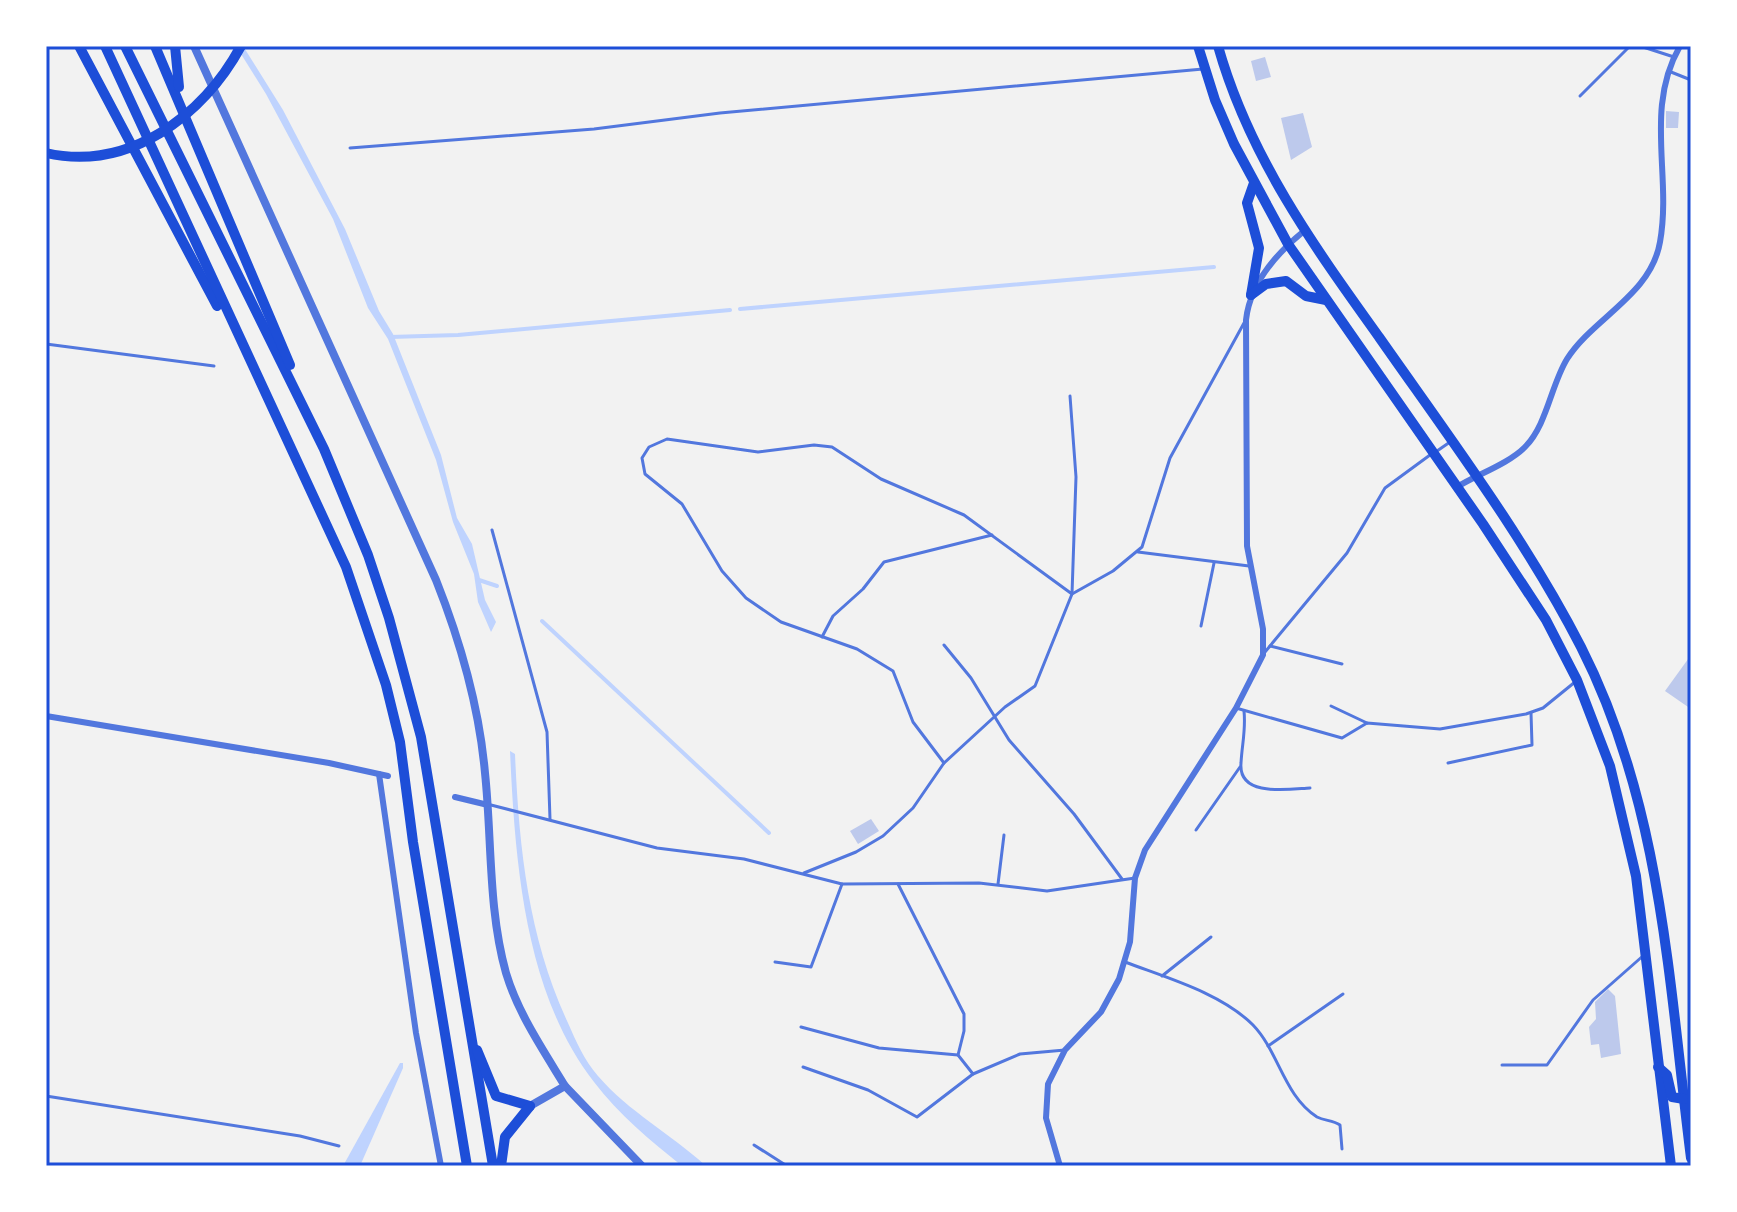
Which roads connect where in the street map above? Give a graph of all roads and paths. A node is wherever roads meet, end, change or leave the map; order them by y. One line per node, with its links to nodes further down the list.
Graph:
1 (79, 46): 30 (main road)
2 (105, 46): 30 (main road)
3 (125, 46): 34 (main road)
4 (155, 46): 18 (main road)
5 (175, 46): 18 (main road)
6 (194, 46): 64 (street)
7 (241, 46): 20 (main road)
8 (1198, 46): 14 (main road)
9 (1218, 46): 22 (main road)
10 (1630, 46): 17 (lane)
11 (1640, 46): 13 (lane)
12 (1680, 46): 13 (street)
13 (1674, 57): 15 (street)
14 (1203, 69): 19 (lane); 21 (main road)
15 (1668, 70): 16 (lane); 36 (street)
16 (1691, 80)
17 (1580, 96)
18 (181, 101): 34 (main road)
19 (350, 148)
20 (46, 153)
21 (1254, 183): 23 (main road); 24 (main road)
22 (1304, 231): 23 (street); 31 (main road)
23 (1288, 244): 24 (street); 25 (main road)
24 (1251, 295): 25 (main road); 26 (street)
25 (1326, 300): 32 (main road)
26 (1246, 320): 40 (lane); 42 (street)
27 (46, 344): 28 (lane)
28 (214, 366)
29 (1070, 396): 43 (lane)
30 (266, 400): 98 (main road)
31 (1432, 414): 32 (main road); 33 (main road)
32 (1414, 426): 35 (main road)
33 (1451, 441): 35 (lane); 36 (main road)
34 (324, 449): 80 (main road)
35 (1434, 453): 37 (main road); 47 (lane)
36 (1475, 476): 37 (street); 91 (main road)
37 (1457, 487): 50 (main road)
38 (492, 530): 65 (lane)
39 (992, 535): 43 (lane); 45 (lane); 45 (lane)
40 (1138, 552): 41 (lane); 43 (lane)
41 (1214, 563): 42 (lane); 44 (lane)
42 (1249, 566): 48 (street)
43 (1072, 594): 55 (lane)
44 (1201, 626)
45 (822, 637): 57 (lane)
46 (944, 645): 55 (lane)
47 (1270, 646): 48 (lane); 49 (lane)
48 (1263, 655): 52 (street)
49 (1342, 664)
50 (1577, 680): 53 (lane); 75 (main road)
51 (1331, 706): 56 (lane)
52 (1240, 710): 56 (lane); 59 (lane); 69 (street)
53 (1531, 713): 56 (lane); 58 (lane)
54 (46, 716): 60 (street)
55 (995, 717): 57 (lane); 70 (lane)
56 (1367, 723)
57 (944, 763): 68 (lane)
58 (1448, 763)
59 (1240, 767): 62 (lane); 66 (lane)
60 (379, 774): 61 (street); 97 (street)
61 (388, 776)
62 (1310, 788)
63 (455, 797): 64 (street)
64 (488, 805): 65 (lane); 89 (street)
65 (550, 819): 68 (lane)
66 (1196, 830)
67 (1004, 835): 73 (lane)
68 (804, 873): 71 (lane)
69 (1135, 878): 70 (lane); 77 (street)
70 (1122, 879): 73 (lane)
71 (842, 884): 72 (lane); 76 (lane)
72 (898, 884): 73 (lane); 84 (lane)
73 (998, 884)
74 (1211, 937): 78 (lane)
75 (1644, 955): 85 (lane); 87 (main road)
76 (775, 962)
77 (1125, 962): 78 (lane); 83 (street)
78 (1162, 976): 82 (lane)
79 (1343, 994): 82 (lane)
80 (464, 1006): 92 (main road); 99 (main road)
81 (801, 1027): 84 (lane)
82 (1268, 1046): 95 (lane)
83 (1065, 1050): 88 (lane); 103 (street)
84 (958, 1055): 88 (lane)
85 (1502, 1065)
86 (803, 1067): 88 (lane)
87 (1658, 1067): 91 (main road); 104 (main road)
88 (973, 1074)
89 (565, 1086): 92 (street); 101 (street)
90 (46, 1096): 94 (lane)
91 (1684, 1099): 96 (main road)
92 (530, 1106): 100 (main road)
93 (754, 1145): 102 (lane)
94 (339, 1146)
95 (1342, 1149)
96 (1691, 1158)
97 (441, 1166)
98 (467, 1166)
99 (493, 1166)
100 (501, 1166)
101 (642, 1166)
102 (787, 1166)
103 (1060, 1166)
104 (1671, 1166)

